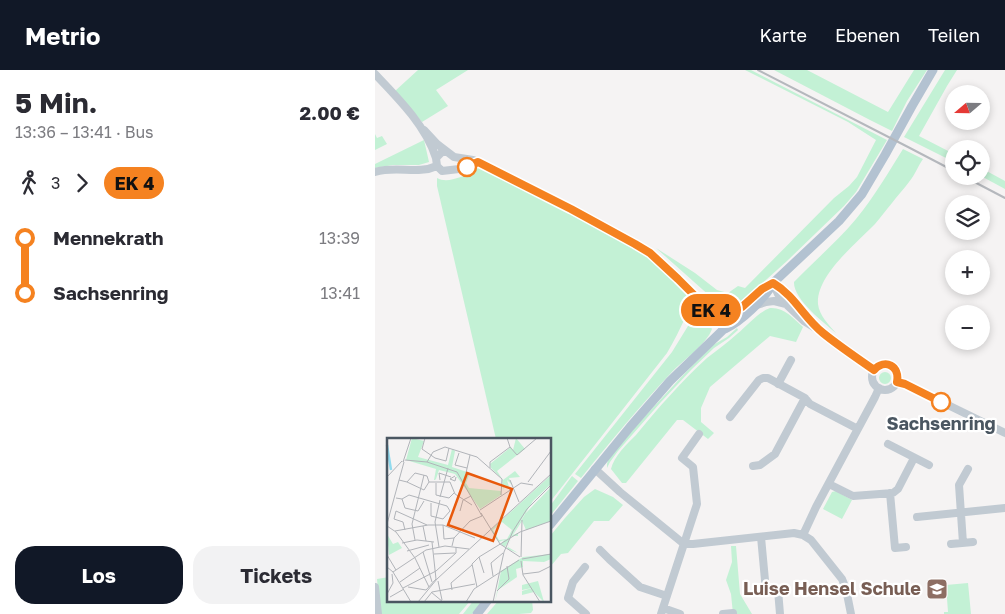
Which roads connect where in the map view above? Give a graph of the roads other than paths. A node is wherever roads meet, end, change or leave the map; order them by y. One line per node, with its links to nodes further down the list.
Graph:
1 (933, 70): 10 (main road)
2 (375, 74): 3 (street)
3 (424, 130): 4 (street); 6 (street)
4 (447, 152): 5 (street); 6 (street)
5 (454, 157): 7 (street); 8 (street)
6 (436, 162): 8 (street); 9 (street)
7 (478, 162): 8 (street); 14 (street)
8 (451, 170)
9 (375, 172)
10 (773, 283): 11 (street); 12 (main road); 13 (main road); 16 (street)
11 (786, 304): 12 (street); 16 (street)
12 (755, 305): 15 (main road)
13 (742, 307): 14 (main road); 15 (main road)
14 (708, 309): 15 (street)
15 (724, 329): 31 (main road)
16 (822, 332): 18 (street)
17 (791, 360): 20 (street)
18 (874, 370): 19 (street); 21 (street)
19 (897, 382): 21 (street); 25 (street)
20 (778, 384): 22 (street); 23 (street)
21 (879, 388): 24 (street)
22 (805, 398): 24 (street); 30 (street)
23 (729, 417)
24 (858, 429): 33 (street)
25 (1005, 433)
26 (699, 434): 43 (street)
27 (888, 444): 28 (street)
28 (914, 458): 29 (street); 34 (street)
29 (929, 465)
30 (753, 466)
31 (595, 468): 38 (main road); 43 (street)
32 (968, 469): 36 (street)
33 (829, 484): 34 (street); 39 (street)
34 (890, 493): 45 (street)
35 (1005, 508): 36 (street)
36 (962, 513): 37 (street); 42 (street)
37 (917, 517)
38 (551, 524)
39 (803, 535): 40 (street); 59 (street)
40 (761, 537): 43 (street); 58 (street)
41 (973, 542): 42 (street)
42 (963, 543): 44 (street)
43 (684, 544): 49 (street)
44 (951, 544)
45 (906, 547)
46 (600, 550): 49 (street)
47 (585, 568): 55 (street)
48 (375, 586): 53 (street)
49 (667, 596): 51 (street)
50 (486, 602): 54 (main road)
51 (662, 611): 56 (street)
52 (733, 613): 57 (street)
53 (377, 614)
54 (477, 614)
55 (585, 614)
56 (680, 614)
57 (723, 614)
58 (780, 614)
59 (851, 614)

